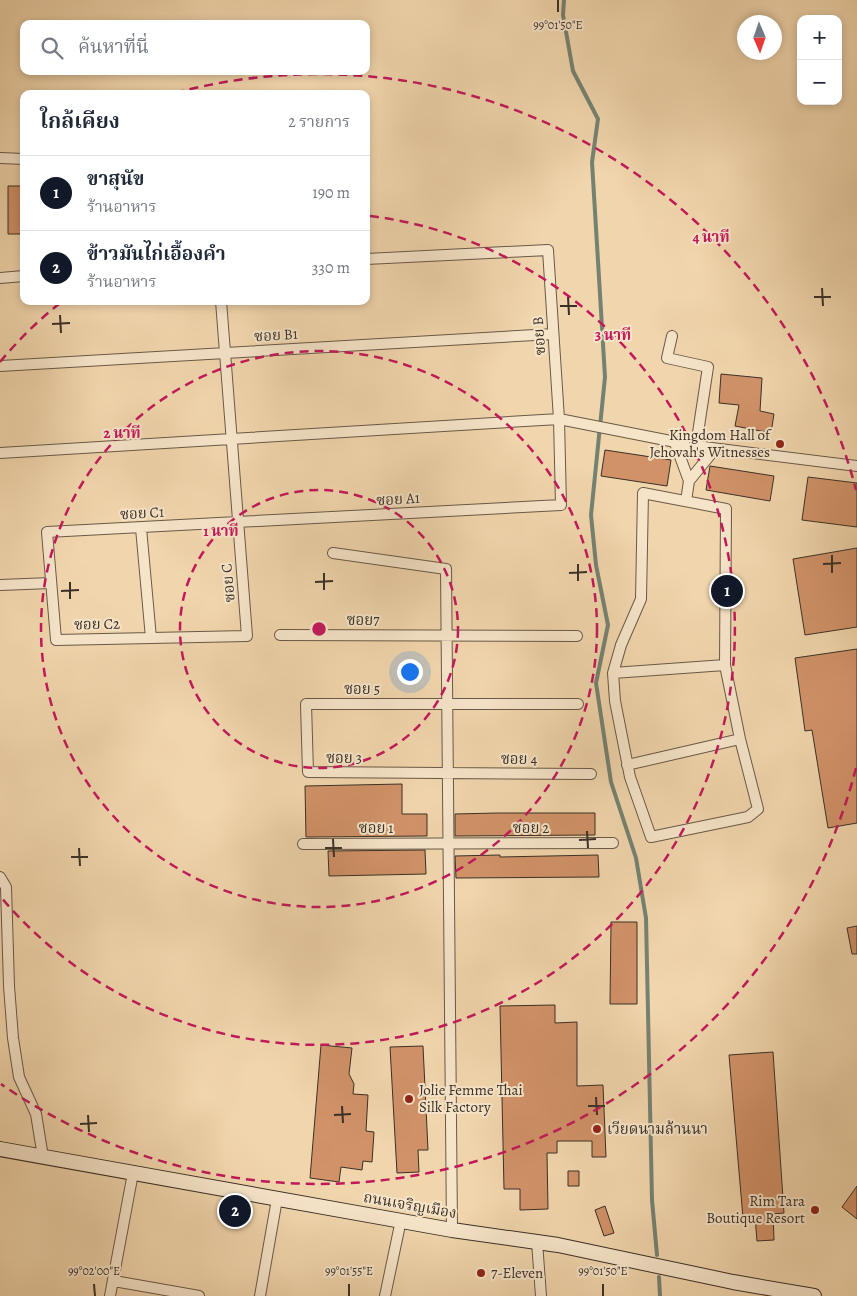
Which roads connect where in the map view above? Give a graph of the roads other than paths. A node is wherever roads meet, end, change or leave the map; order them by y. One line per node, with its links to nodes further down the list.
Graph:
1 (0, 158): 2 (street)
2 (20, 159)
3 (370, 259): 7 (street, ซอย B)
4 (20, 276): 5 (street)
5 (0, 278)
6 (221, 305): 9 (street, ซอย C)
7 (554, 334): 9 (street, ซอย B1); 11 (street, ซอย B)
8 (672, 336): 14 (street)
9 (225, 353): 10 (street, ซอย B1); 12 (street, ซอย C)
10 (0, 366)
11 (559, 419): 12 (street); 13 (street); 20 (street, ซอย B)
12 (231, 439): 16 (street); 21 (street, ซอย C)
13 (675, 443): 14 (street); 18 (street)
14 (696, 446): 15 (street)
15 (715, 449): 17 (street); 18 (street)
16 (0, 452)
17 (857, 466)
18 (689, 481): 19 (street)
19 (686, 501): 32 (street); 33 (street)
20 (560, 505): 21 (street, ซอย A1)
21 (238, 523): 22 (street, ซอย C1); 29 (street, ซอย C)
22 (141, 528): 23 (street, ซอย C1); 31 (street)
23 (48, 532): 25 (street, ซอย C2)
24 (333, 553): 28 (street)
25 (51, 583): 26 (street); 31 (street, ซอย C2)
26 (0, 585)
27 (280, 635): 28 (street, ซอย7)
28 (446, 635): 30 (street, ซอย7); 35 (street)
29 (247, 636): 31 (street, ซอย C2)
30 (577, 636)
31 (152, 638)
32 (725, 665): 33 (street); 37 (street)
33 (612, 673): 38 (street)
34 (306, 704): 35 (street, ซอย 5); 39 (street, ซอย 3)
35 (447, 704): 36 (street, ซอย 5); 39 (street)
36 (578, 704)
37 (740, 739): 38 (street); 38 (street)
38 (627, 765)
39 (448, 773): 40 (street, ซอย 4); 41 (street)
40 (591, 774)
41 (449, 843): 42 (street, ซอย 2); 43 (street, ซอย 1); 50 (street)
42 (613, 843)
43 (303, 844)
44 (0, 877): 46 (street)
45 (0, 1149): 46 (main road, ถนนเจริญเมือง)
46 (43, 1157): 47 (main road, ถนนเจริญเมือง)
47 (133, 1173): 48 (main road, ถนนเจริญเมือง); 52 (street)
48 (277, 1199): 49 (main road, ถนนเจริญเมือง); 55 (street)
49 (401, 1220): 50 (main road, ถนนเจริญเมือง); 56 (street)
50 (452, 1230): 51 (main road, ถนนเจริญเมือง)
51 (537, 1242): 57 (street); 58 (main road, ถนนเจริญเมือง)
52 (114, 1281): 53 (street); 54 (street)
53 (110, 1296)
54 (199, 1296)
55 (260, 1296)
56 (385, 1296)
57 (541, 1296)
58 (814, 1296)

